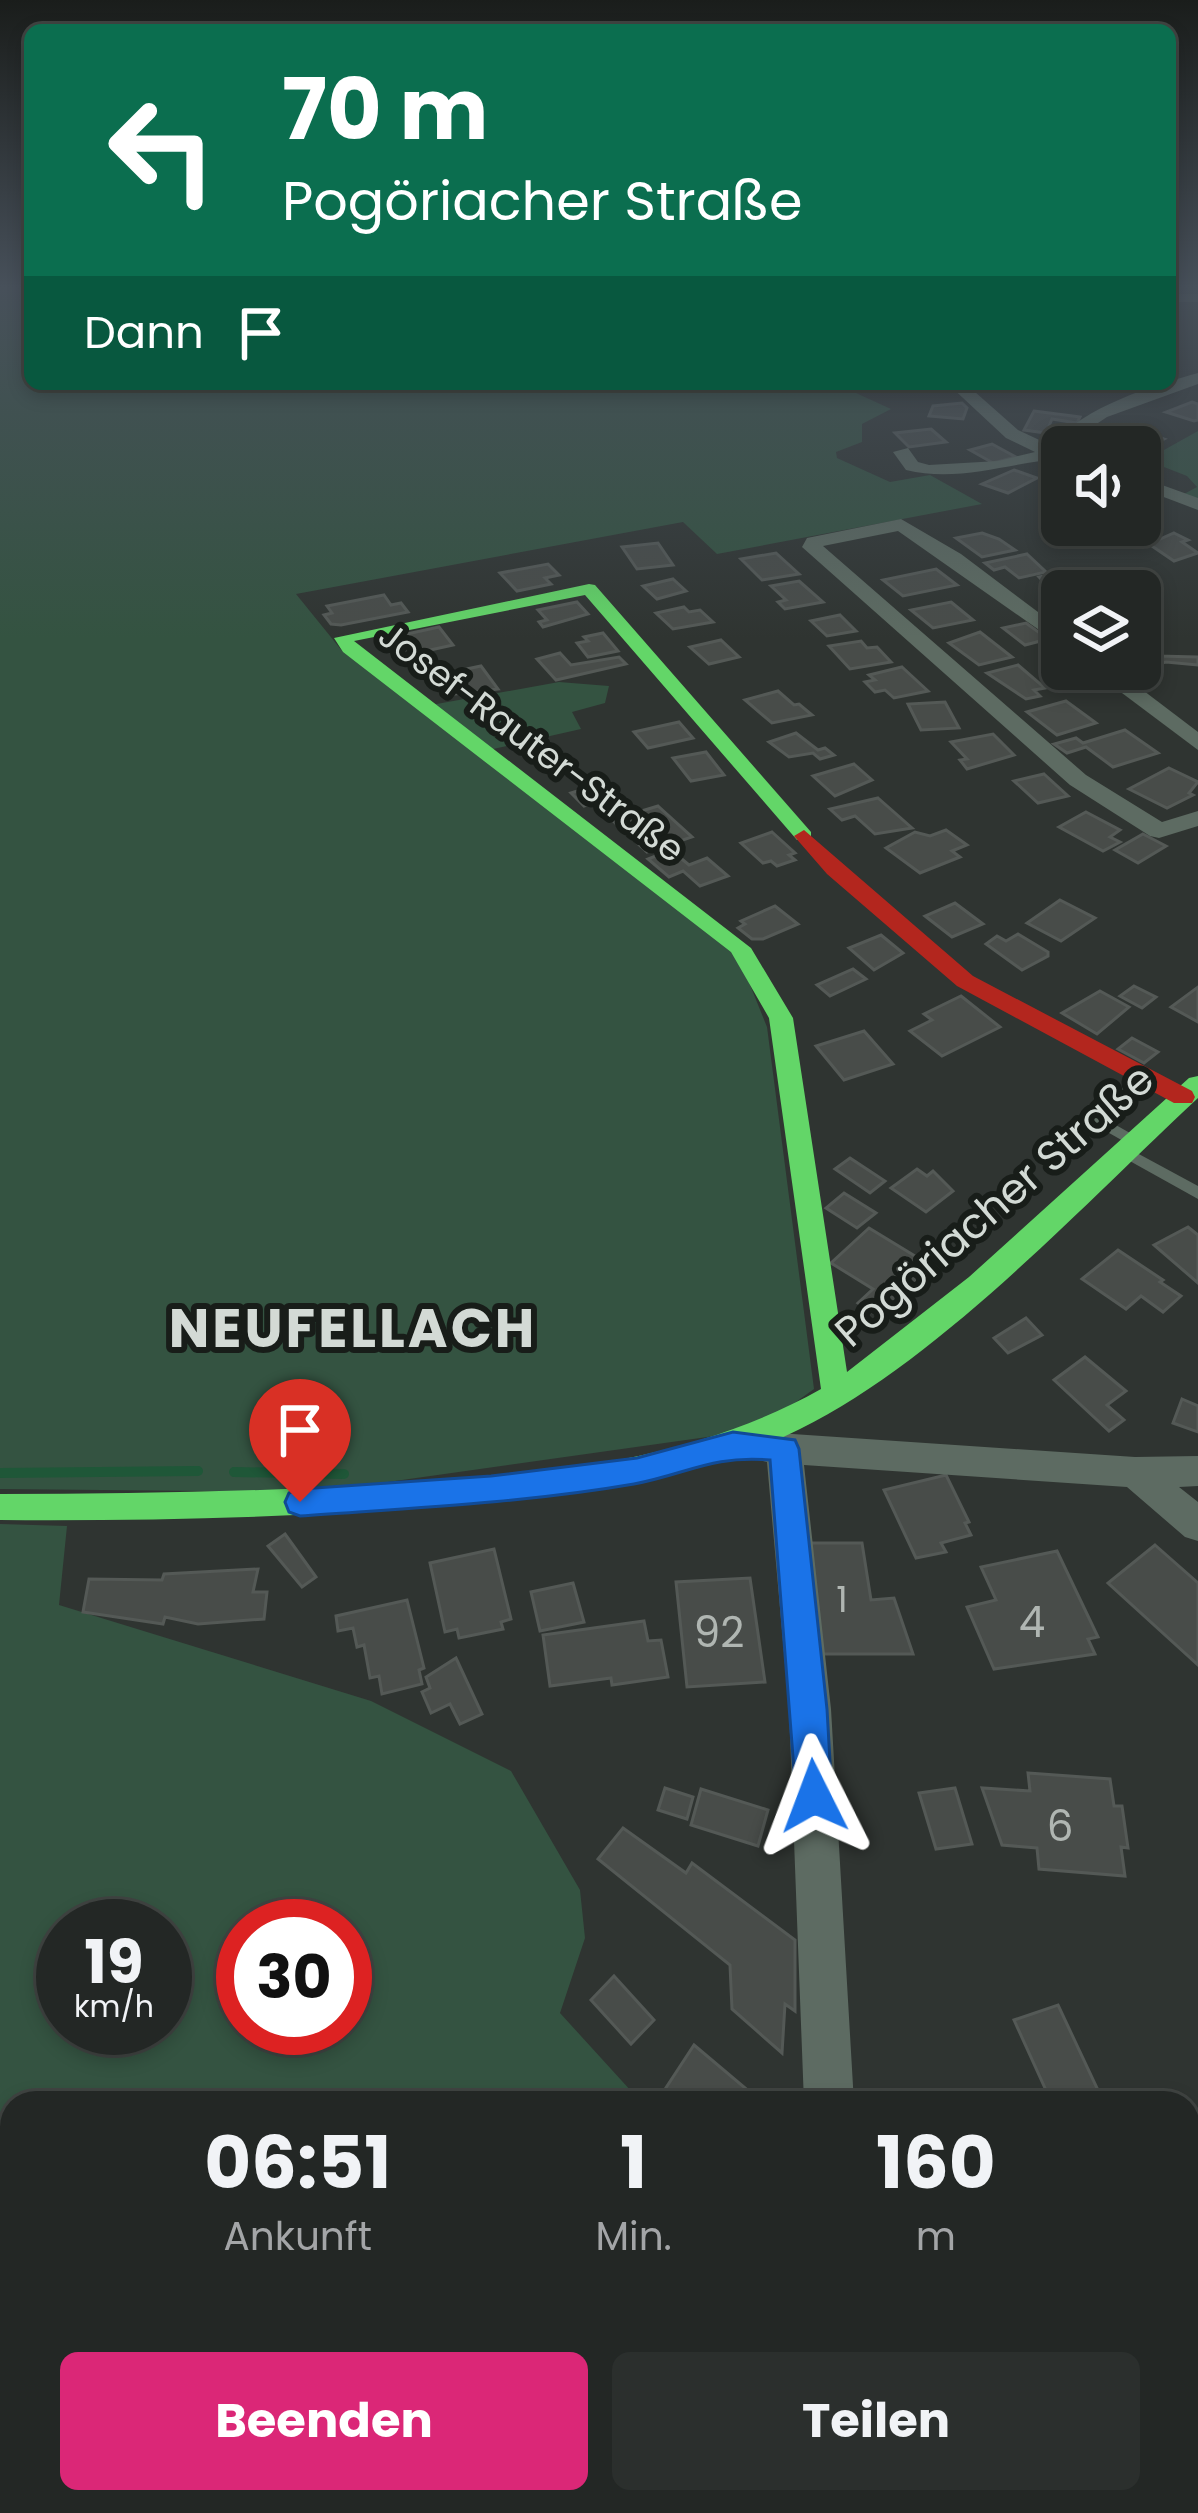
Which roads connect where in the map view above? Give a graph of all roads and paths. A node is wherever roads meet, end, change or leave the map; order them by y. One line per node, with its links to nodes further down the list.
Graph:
1 (978, 403): 4 (street)
2 (1123, 403): 3 (street)
3 (1079, 426)
4 (1041, 448)
5 (902, 452): 6 (street)
6 (1041, 458)
7 (1161, 490): 8 (street)
8 (1198, 504)
9 (1041, 624): 12 (street)
10 (1129, 690): 11 (street)
11 (1198, 743)
12 (1198, 818)
13 (1191, 1090): 15 (street, Pogöriacher Straße); 17 (street, Josef-Rauter-Straße)
14 (1120, 1091): 15 (lane)
15 (1128, 1146): 16 (lane); 17 (street, Pogöriacher Straße)
16 (1198, 1193)
17 (836, 1395): 18 (street, Pogöriacher Straße)
18 (733, 1444): 19 (street); 22 (street, Pogöriacher Straße)
19 (784, 1449): 20 (street); 24 (street)
20 (1135, 1472): 21 (street); 23 (street)
21 (1198, 1472)
22 (0, 1507)
23 (1198, 1525)
24 (829, 2091)

